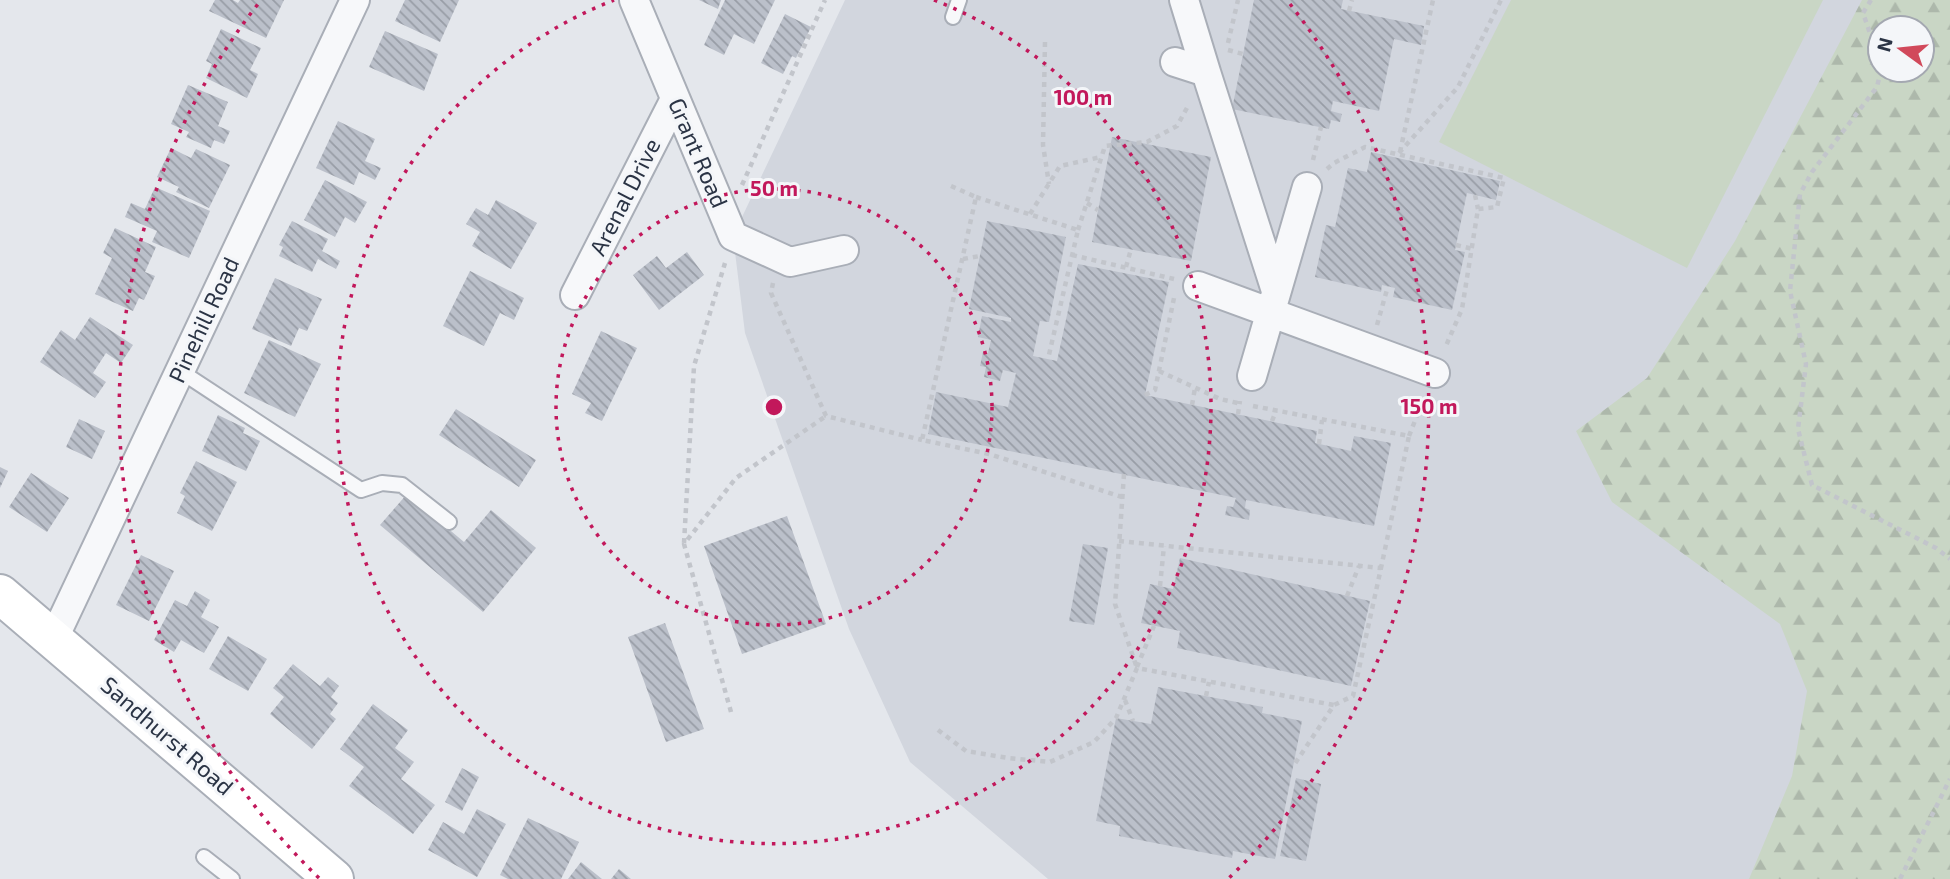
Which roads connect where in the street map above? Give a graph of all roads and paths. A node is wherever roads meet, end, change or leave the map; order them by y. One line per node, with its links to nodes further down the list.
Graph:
1 (355, 0): 49 (street, Pinehill Road)
2 (634, 0): 19 (street, Grant Road)
3 (825, 0): 32 (path)
4 (959, 0): 11 (lane)
5 (1184, 0): 17 (street)
6 (1352, 0): 10 (path)
7 (1433, 0): 21 (path)
8 (1501, 0): 21 (path)
9 (1871, 0): 12 (path)
10 (1349, 11)
11 (953, 17)
12 (1866, 22)
13 (1045, 42): 23 (path)
14 (1227, 50): 15 (path)
15 (1243, 54)
16 (1175, 62): 17 (street)
17 (1206, 72): 22 (path); 46 (street)
18 (1878, 84): 71 (path)
19 (675, 100): 32 (street, Grant Road); 45 (street, Arenal Drive)
20 (1321, 127): 25 (path)
21 (1399, 153): 25 (path); 29 (path)
22 (1101, 157): 23 (path); 28 (path)
23 (1049, 184): 31 (path)
24 (951, 186): 27 (path)
25 (1307, 187): 46 (street)
26 (1475, 195): 29 (path)
27 (976, 197): 31 (path); 41 (path)
28 (1087, 203): 30 (path); 33 (path)
29 (1478, 209): 36 (path)
30 (1098, 210)
31 (1030, 214): 33 (path)
32 (729, 228): 39 (street, Grant Road); 69 (path)
33 (1078, 230): 38 (path)
34 (1456, 245): 36 (path)
35 (1131, 249): 42 (path)
36 (1473, 249): 51 (path)
37 (844, 250): 39 (street, Grant Road)
38 (1072, 255): 42 (path); 48 (path)
39 (776, 256): 59 (path)
40 (980, 256): 41 (path)
41 (963, 259): 63 (path)
42 (1126, 267): 44 (path)
43 (1388, 286): 47 (path)
44 (1184, 287): 46 (street); 50 (path)
45 (575, 295)
46 (1273, 301): 47 (street); 52 (street)
47 (1369, 349): 51 (street)
48 (1048, 359)
49 (180, 371): 67 (lane); 78 (street, Pinehill Road)
50 (1159, 371): 53 (path); 54 (path)
51 (1435, 373): 62 (path)
52 (1252, 376)
53 (1195, 388): 55 (path); 56 (path)
54 (1145, 395)
55 (1239, 403): 57 (path); 58 (path)
56 (1192, 405)
57 (1276, 411): 60 (path); 61 (path)
58 (1238, 414)
59 (826, 416): 63 (path); 69 (path)
60 (1322, 420): 62 (path); 64 (path)
61 (1272, 421)
62 (1409, 436): 73 (path)
63 (922, 440): 66 (path)
64 (1319, 444)
65 (1124, 474): 66 (path)
66 (1122, 497): 68 (path)
67 (449, 522)
68 (1119, 541): 70 (path); 79 (path)
69 (684, 544): 84 (path)
70 (1164, 546): 72 (path); 74 (path)
71 (1950, 559)
72 (1359, 566): 73 (path); 76 (path)
73 (1381, 568): 83 (path)
74 (1160, 586)
75 (0, 594): 78 (street, Sandhurst Road)
76 (1347, 596)
77 (1154, 626): 79 (path)
78 (53, 640): 90 (street, Sandhurst Road)
79 (1137, 668): 80 (path); 82 (path)
80 (1209, 682): 81 (path); 83 (path)
81 (1206, 696)
82 (1124, 699): 85 (path); 86 (path)
83 (1334, 705): 87 (path)
84 (730, 712)
85 (1133, 721)
86 (939, 730)
87 (1294, 765)
88 (1950, 779): 92 (path)
89 (204, 857): 91 (lane)
90 (331, 878)
91 (232, 879)
92 (1900, 879)

